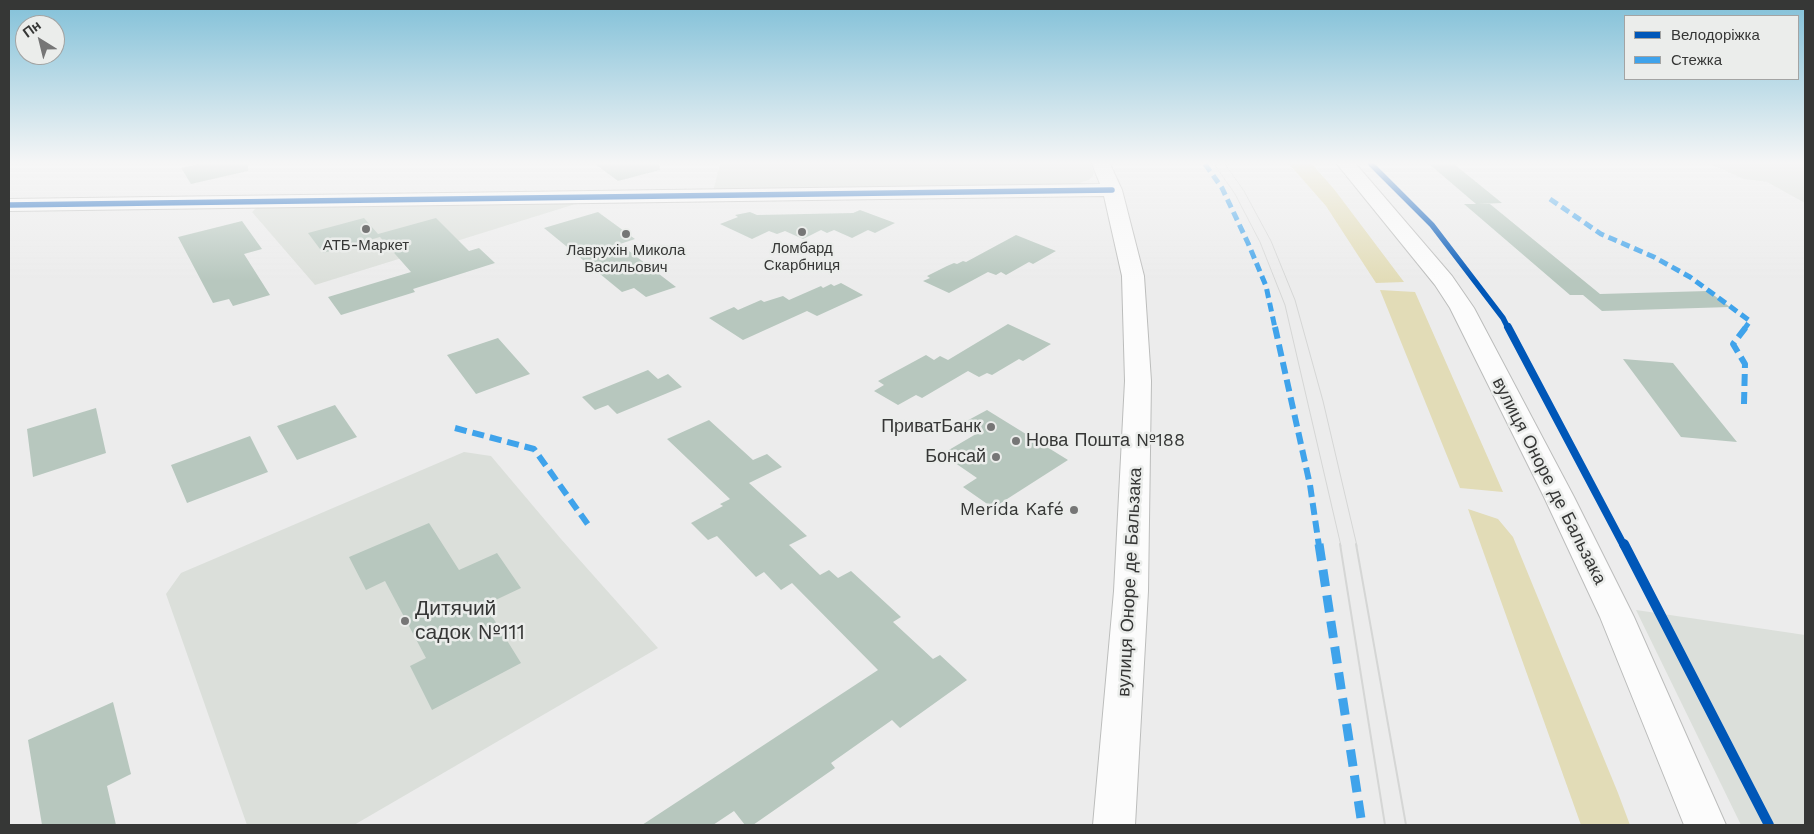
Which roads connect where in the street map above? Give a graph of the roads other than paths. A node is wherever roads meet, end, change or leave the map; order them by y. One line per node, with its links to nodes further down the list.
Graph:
1 (90, 203): 4 (street)
2 (1113, 203): 5 (street, вулиця Оноре де Бальзака)
3 (1379, 203): 6 (street, вулиця Оноре де Бальзака)
4 (9, 205)
5 (1114, 825)
6 (1705, 825)

